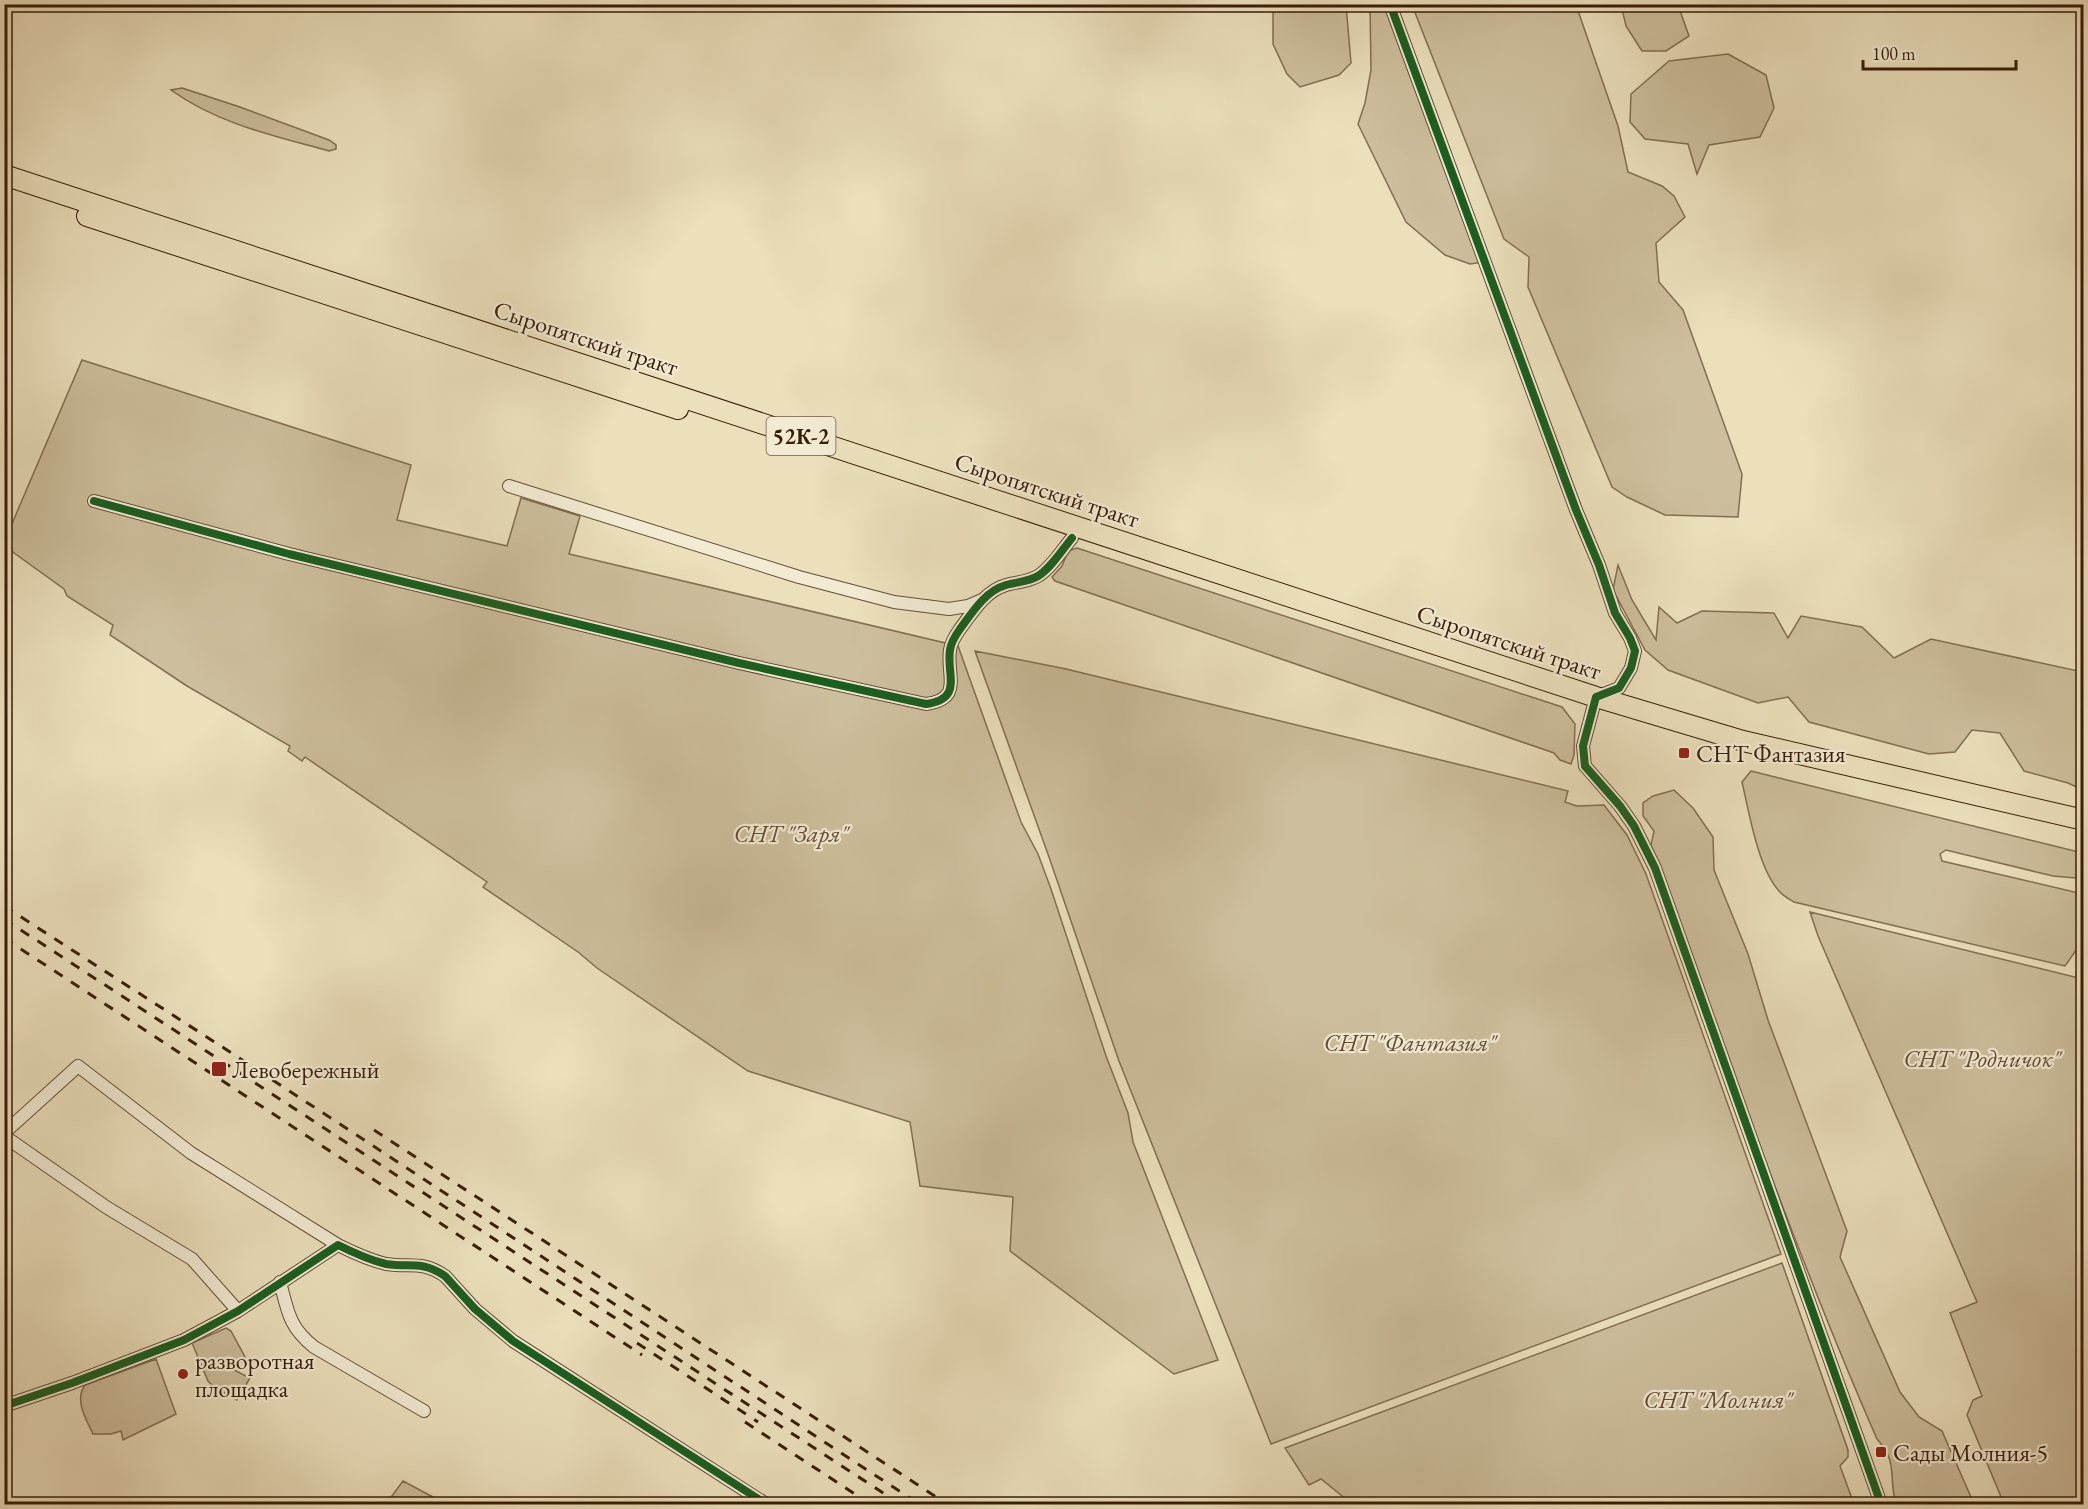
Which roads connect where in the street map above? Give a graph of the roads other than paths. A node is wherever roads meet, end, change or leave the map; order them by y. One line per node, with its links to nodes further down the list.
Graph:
1 (1390, 4): 8 (street)
2 (4, 175): 8 (main road, Сыропятский тракт / 52К-2)
3 (4, 189): 6 (main road, Сыропятский тракт / 52К-2)
4 (509, 486): 7 (street)
5 (94, 501): 7 (street)
6 (1072, 538): 7 (street); 8 (main road, Сыропятский тракт / 52К-2)
7 (983, 599)
8 (1595, 703): 9 (main road, Сыропятский тракт / 52К-2); 10 (main road, Сыропятский тракт / 52К-2); 18 (street)
9 (2084, 820)
10 (2084, 832)
11 (4, 1135): 12 (street); 14 (street)
12 (338, 1245): 13 (street); 17 (street)
13 (280, 1282): 14 (street); 16 (street)
14 (238, 1311): 15 (street)
15 (4, 1406)
16 (424, 1411)
17 (766, 1504)
18 (1881, 1504)

